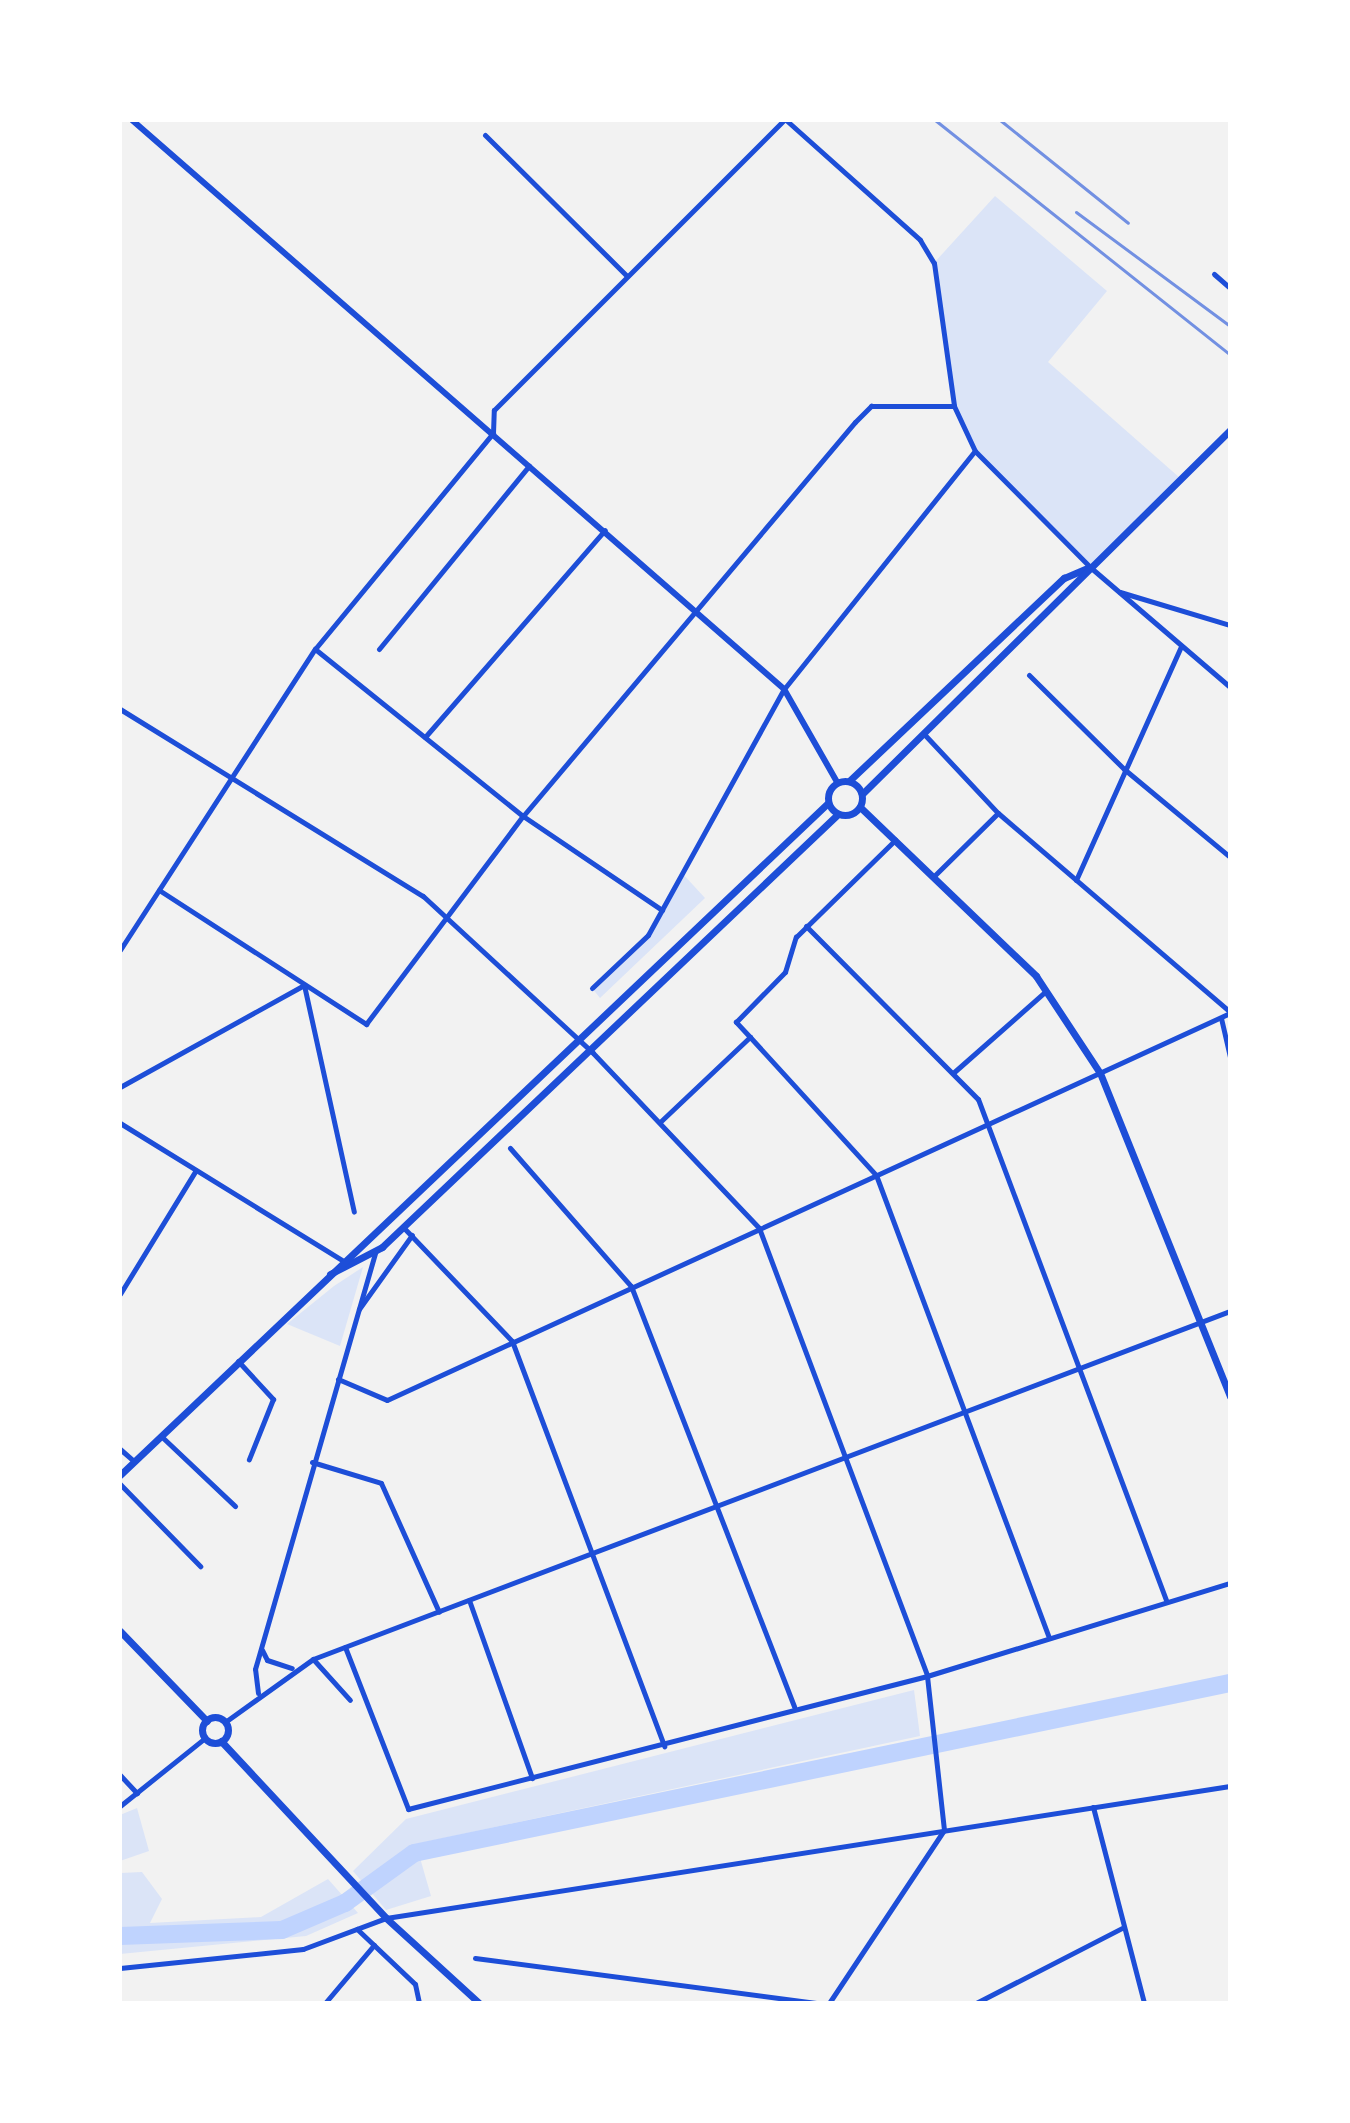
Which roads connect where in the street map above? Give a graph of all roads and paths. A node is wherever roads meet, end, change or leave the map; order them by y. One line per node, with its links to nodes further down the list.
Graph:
1 (132, 120): 9 (street)
2 (785, 120): 5 (street); 7 (street)
3 (485, 135): 5 (street)
4 (1214, 274): 6 (street)
5 (627, 276): 9 (street)
6 (1230, 288)
7 (954, 406): 10 (street); 15 (street)
8 (1230, 430): 13 (main road)
9 (493, 433): 11 (street); 18 (street)
10 (975, 451): 13 (street); 22 (street)
11 (529, 466): 12 (street); 19 (street)
12 (605, 530): 15 (street); 25 (street)
13 (1090, 567): 14 (street); 24 (main road); 28 (main road)
14 (1116, 590): 16 (street); 17 (street)
15 (695, 607): 22 (street); 35 (street)
16 (1230, 625)
17 (1181, 646): 21 (street); 26 (street)
18 (315, 649): 25 (street); 27 (street)
19 (379, 649)
20 (1029, 675): 26 (street)
21 (1230, 687)
22 (784, 689): 29 (street); 41 (street)
23 (120, 709): 27 (street)
24 (924, 734): 30 (main road); 33 (street)
25 (425, 737): 35 (street)
26 (1124, 769): 37 (street); 39 (street)
27 (230, 778): 40 (street); 42 (street)
28 (849, 781): 29 (main road); 30 (main road)
29 (837, 782): 31 (main road)
30 (862, 794): 32 (main road)
31 (828, 803): 34 (main road); 51 (main road)
32 (860, 807): 34 (main road); 36 (main road)
33 (998, 813): 38 (street); 39 (street)
34 (838, 814): 52 (main road)
35 (523, 816): 41 (street); 42 (street)
36 (895, 840): 38 (main road); 43 (street)
37 (1230, 857)
38 (933, 877): 47 (main road)
39 (1076, 880): 48 (street)
40 (159, 890): 44 (street); 45 (street)
41 (662, 910): 46 (street)
42 (446, 915): 45 (street); 51 (street)
43 (806, 926): 50 (street); 54 (street)
44 (120, 950)
45 (304, 985): 56 (street); 63 (street)
46 (592, 988)
47 (1047, 990): 54 (street); 55 (main road)
48 (1230, 1012): 49 (street)
49 (1222, 1017): 53 (street); 55 (street)
50 (750, 1037): 57 (street); 62 (street)
51 (578, 1038): 52 (street); 66 (main road)
52 (586, 1047): 57 (street); 64 (main road)
53 (1230, 1057)
54 (953, 1073): 59 (street)
55 (1100, 1073): 59 (street); 75 (main road)
56 (120, 1087)
57 (660, 1122): 65 (street)
58 (120, 1123): 61 (street)
59 (989, 1123): 62 (street); 78 (street)
60 (510, 1148): 71 (street)
61 (196, 1170): 69 (street); 72 (street)
62 (876, 1175): 65 (street); 81 (street)
63 (354, 1212)
64 (403, 1226): 67 (street); 68 (main road)
65 (759, 1228): 71 (street); 84 (street)
66 (370, 1233): 68 (main road); 69 (main road)
67 (412, 1235): 74 (street); 76 (street)
68 (379, 1250): 70 (main road); 74 (street)
69 (342, 1260): 70 (main road)
70 (325, 1277): 77 (main road)
71 (631, 1286): 76 (street); 90 (street)
72 (120, 1294)
73 (1230, 1311): 75 (street)
74 (357, 1313): 79 (street)
75 (1202, 1321): 78 (street); 80 (main road)
76 (512, 1341): 79 (street); 92 (street)
77 (238, 1361): 82 (main road); 85 (street)
78 (1078, 1368): 81 (street); 96 (street)
79 (338, 1379): 87 (street)
80 (1230, 1397)
81 (965, 1411): 84 (street); 99 (street)
82 (161, 1436): 86 (main road); 91 (street)
83 (120, 1449): 86 (street)
84 (845, 1457): 90 (street); 104 (street)
85 (249, 1459)
86 (134, 1461): 88 (main road)
87 (312, 1462): 97 (street); 101 (street)
88 (120, 1475)
89 (120, 1484): 93 (street)
90 (720, 1505): 92 (street); 107 (street)
91 (235, 1506)
92 (590, 1554): 95 (street); 112 (street)
93 (200, 1566)
94 (1230, 1583): 96 (street)
95 (469, 1600): 97 (street); 114 (street)
96 (1166, 1601): 99 (street)
97 (439, 1612): 100 (street)
98 (120, 1631): 108 (main road)
99 (1048, 1636): 104 (street)
100 (345, 1647): 102 (street); 114 (street)
101 (261, 1649): 103 (street); 105 (street)
102 (313, 1659): 103 (street); 106 (street)
103 (292, 1668): 105 (street)
104 (927, 1676): 107 (street); 119 (street)
105 (258, 1693): 109 (street)
106 (350, 1700)
107 (794, 1707): 112 (street)
108 (207, 1721): 109 (main road); 110 (main road)
109 (225, 1722): 111 (main road)
110 (205, 1738): 111 (main road); 116 (street)
111 (221, 1741): 120 (main road)
112 (664, 1746): 114 (street)
113 (120, 1775): 116 (street)
114 (532, 1778)
115 (1230, 1786): 118 (street)
116 (137, 1793): 117 (street)
117 (120, 1806)
118 (1093, 1807): 119 (street); 121 (street)
119 (944, 1830): 120 (street); 130 (street)
120 (386, 1918): 122 (street); 128 (main road)
121 (1124, 1927): 131 (street); 132 (street)
122 (357, 1929): 123 (street); 125 (street)
123 (374, 1945): 126 (street); 127 (street)
124 (475, 1958): 129 (street)
125 (120, 1968)
126 (328, 2002)
127 (419, 2003)
128 (479, 2003)
129 (818, 2003)
130 (829, 2003)
131 (976, 2003)
132 (1144, 2003)

